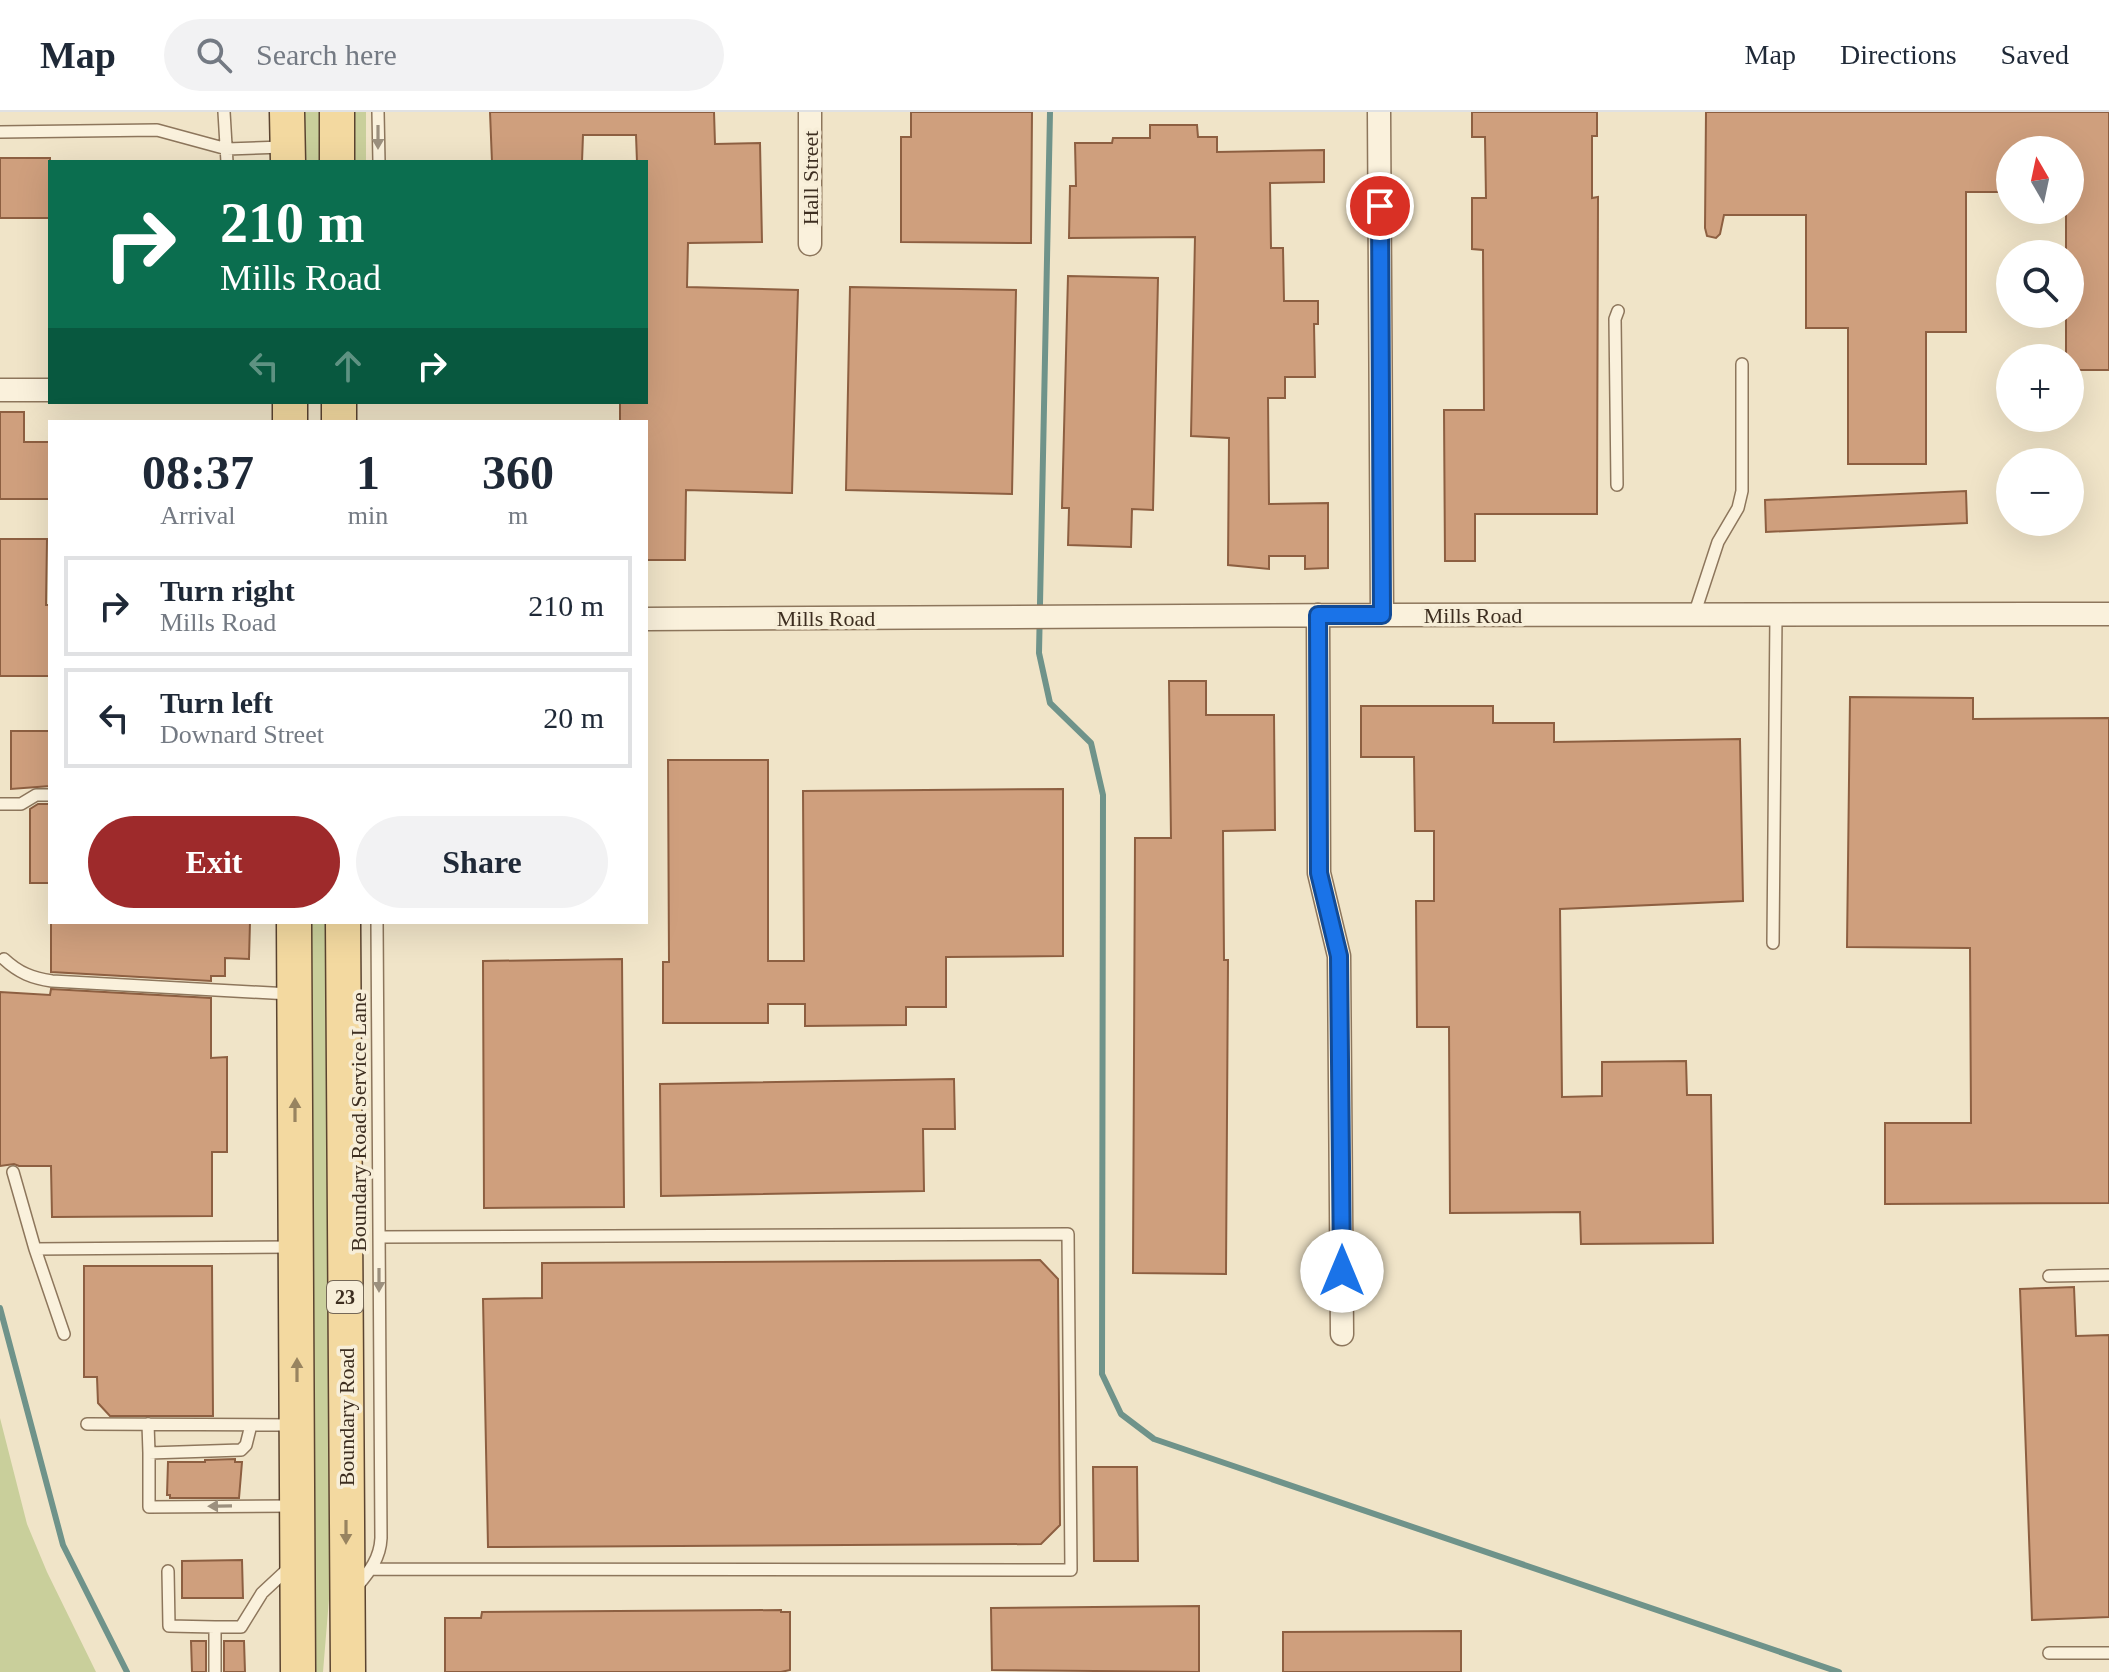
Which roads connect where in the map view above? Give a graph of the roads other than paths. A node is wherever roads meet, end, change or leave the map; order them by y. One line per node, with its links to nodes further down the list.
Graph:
1 (224, 112): 8 (lane)
2 (287, 112): 9 (main road)
3 (337, 112): 11 (main road)
4 (378, 112): 12 (lane, one-way to 12)
5 (810, 112): 13 (street, Hall Street)
6 (1379, 112): 21 (street)
7 (0, 132): 8 (lane)
8 (227, 149): 9 (lane); 10 (lane)
9 (288, 155)
10 (227, 160)
11 (337, 160)
12 (379, 160)
13 (810, 244)
14 (1618, 311): 18 (lane)
15 (1742, 364): 22 (lane)
16 (0, 390): 17 (street)
17 (48, 390)
18 (1617, 485)
19 (2109, 614): 23 (street, Mills Road)
20 (1318, 615): 21 (street, Mills Road); 24 (street, Mills Road); 40 (street)
21 (1382, 615): 22 (street, Mills Road)
22 (1694, 615): 23 (street, Mills Road)
23 (1776, 615): 30 (lane)
24 (648, 619)
25 (48, 795): 26 (lane)
26 (0, 804)
27 (294, 924): 32 (main road, 23)
28 (343, 924): 50 (main road, Boundary Road / 23, one-way to 50)
29 (377, 924): 34 (lane, Boundary Road Service Lane)
30 (1773, 943)
31 (4, 959): 32 (lane)
32 (294, 994): 35 (main road, 23, one-way to 32)
33 (13, 1172): 36 (lane)
34 (379, 1237): 48 (lane, Boundary Road Service Lane, one-way to 48); 48 (lane)
35 (296, 1247): 36 (lane); 44 (main road, 23, one-way to 35)
36 (35, 1249): 39 (lane)
37 (2109, 1275): 38 (lane)
38 (2049, 1276)
39 (64, 1334)
40 (1342, 1334)
41 (87, 1424): 42 (lane)
42 (148, 1424): 43 (lane); 45 (lane)
43 (251, 1425): 44 (lane); 45 (lane)
44 (297, 1425): 46 (main road, 23)
45 (149, 1453): 46 (lane, one-way to 45)
46 (298, 1506): 47 (main road, 23)
47 (298, 1559): 51 (lane); 55 (main road, 23)
48 (372, 1569): 50 (lane, Boundary Road Service Lane)
49 (168, 1571): 51 (lane)
50 (347, 1611): 56 (main road); 57 (main road, Boundary Road / 23)
51 (215, 1627): 54 (lane)
52 (2049, 1653): 53 (lane)
53 (2109, 1653)
54 (215, 1672)
55 (298, 1672)
56 (336, 1672)
57 (348, 1672)

